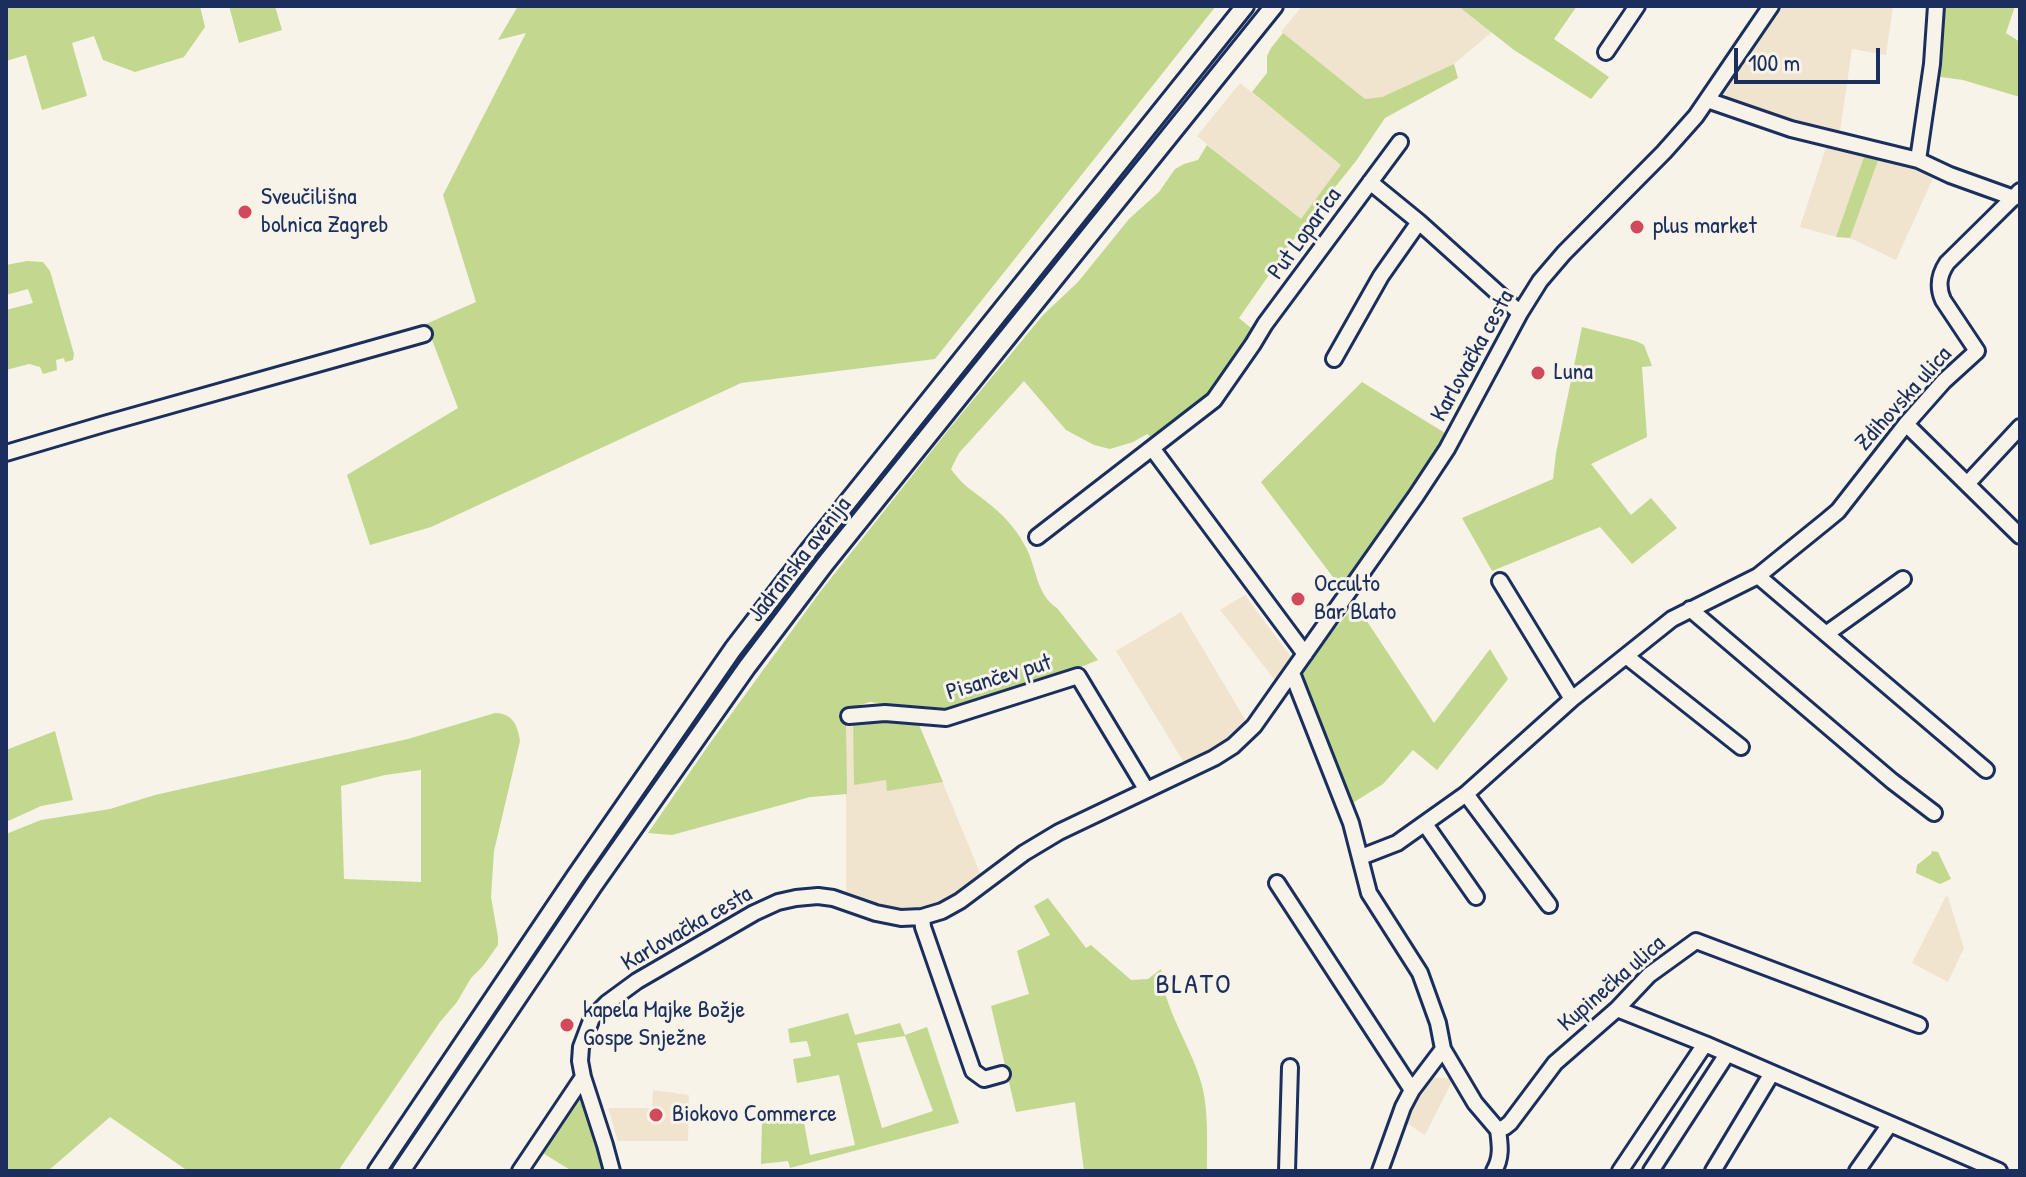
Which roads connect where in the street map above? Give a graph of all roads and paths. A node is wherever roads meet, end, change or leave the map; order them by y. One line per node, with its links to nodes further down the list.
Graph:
1 (1245, 6): 56 (main road, Jadranska avenija)
2 (1274, 6): 57 (main road, Jadranska avenija)
3 (1637, 6): 6 (street)
4 (1771, 6): 7 (street, Karlovačka cesta)
5 (1936, 6): 9 (street)
6 (1606, 52)
7 (1707, 100): 9 (street); 13 (street, Karlovačka cesta)
8 (1400, 142): 10 (street)
9 (1918, 160): 11 (street)
10 (1370, 182): 12 (street, Put Loparica); 18 (street, Put Loparica)
11 (2017, 194): 16 (street, Zdihovska ulica)
12 (1419, 222): 13 (street, Put Loparica); 15 (street)
13 (1520, 313): 28 (street, Karlovačka cesta)
14 (424, 334): 19 (street)
15 (1334, 359)
16 (1906, 424): 20 (street); 23 (street, Zdihovska ulica)
17 (2020, 427): 20 (street)
18 (1152, 448): 22 (street); 28 (street)
19 (6, 453)
20 (1967, 484): 21 (street)
21 (2020, 536)
22 (1037, 537)
23 (1758, 576): 26 (street, Zdihovska ulica); 27 (street)
24 (1903, 579): 27 (street)
25 (1500, 581): 31 (street)
26 (1690, 609): 29 (street, Zdihovska ulica); 37 (street)
27 (1826, 634): 34 (street)
28 (1305, 654): 30 (street, Karlovačka cesta)
29 (1626, 656): 31 (street, Zdihovska ulica); 33 (street)
30 (1292, 673): 35 (street, Karlovačka cesta); 39 (street)
31 (1572, 699): 36 (street, Zdihovska ulica)
32 (849, 716): 35 (street, Pisančev put)
33 (1741, 747)
34 (1986, 770)
35 (1146, 789): 43 (street, Karlovačka cesta)
36 (1466, 794): 38 (street, Zdihovska ulica); 42 (street)
37 (1934, 813)
38 (1425, 824): 39 (street, Zdihovska ulica); 41 (street)
39 (1361, 857): 47 (street)
40 (1277, 883): 53 (street)
41 (1476, 897)
42 (1549, 905)
43 (922, 917): 51 (street); 52 (street, Karlovačka cesta)
44 (1617, 1009): 45 (street, Kupinečka ulica); 46 (street); 55 (street, Kupinečka ulica)
45 (1919, 1025)
46 (1705, 1044): 48 (street); 63 (street)
47 (1443, 1049): 53 (street); 55 (street)
48 (1727, 1054): 50 (street); 64 (street)
49 (1290, 1067): 60 (street)
50 (1772, 1073): 54 (street); 65 (street)
51 (1002, 1074)
52 (583, 1077): 58 (street); 59 (street, Karlovačka cesta)
53 (1412, 1090): 61 (street)
54 (1890, 1124): 66 (street); 67 (street)
55 (1498, 1130): 62 (street)
56 (377, 1171)
57 (401, 1171)
58 (520, 1171)
59 (612, 1171)
60 (1287, 1171)
61 (1380, 1171)
62 (1494, 1171)
63 (1620, 1171)
64 (1651, 1171)
65 (1713, 1171)
66 (1857, 1171)
67 (1999, 1171)

